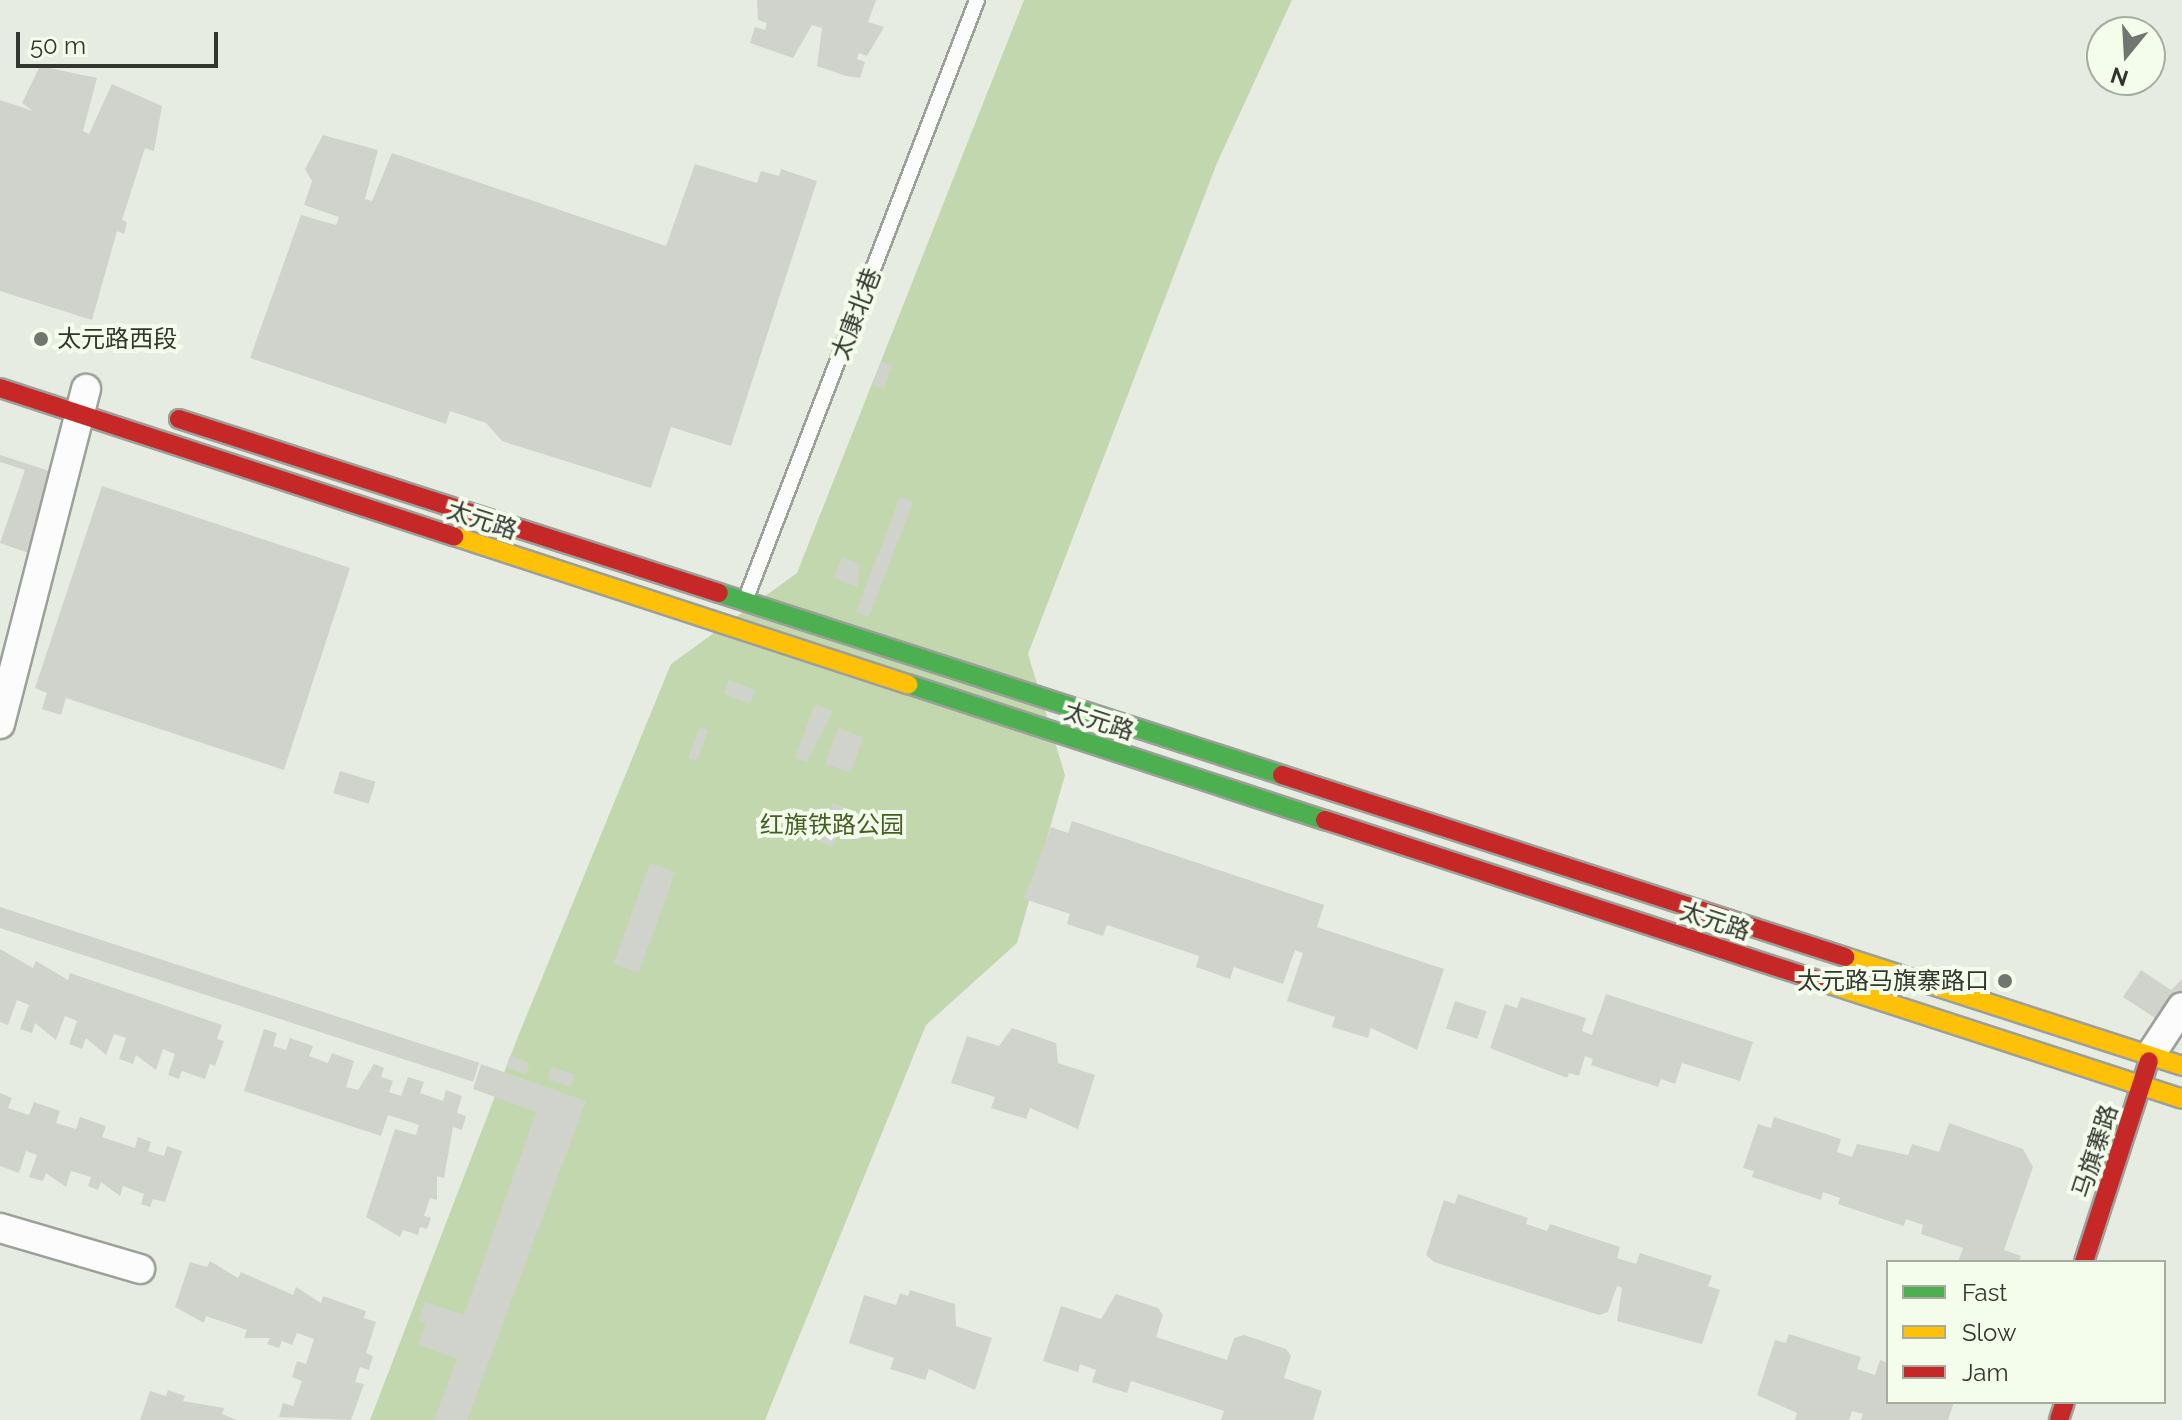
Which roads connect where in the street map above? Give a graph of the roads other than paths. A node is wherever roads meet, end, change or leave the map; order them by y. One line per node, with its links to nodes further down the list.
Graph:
1 (977, 0): 5 (lane, 太康北巷)
2 (0, 388): 3 (main road, 太元路)
3 (85, 395): 6 (main road, 太元路); 7 (street)
4 (161, 413): 5 (main road, 太元路)
5 (745, 600): 6 (lane, 太康北巷); 9 (main road, 太元路)
6 (733, 627): 10 (main road, 太元路)
7 (0, 724)
8 (2182, 1007): 9 (street)
9 (2170, 1061): 10 (main road, 马旗寨路); 11 (main road, 马旗寨路)
10 (2141, 1085): 11 (main road, 太元路); 14 (main road, 马旗寨路)
11 (2174, 1097): 12 (main road, 马旗寨路)
12 (2158, 1118)
13 (0, 1228): 15 (street)
14 (2085, 1260)
15 (140, 1269)

